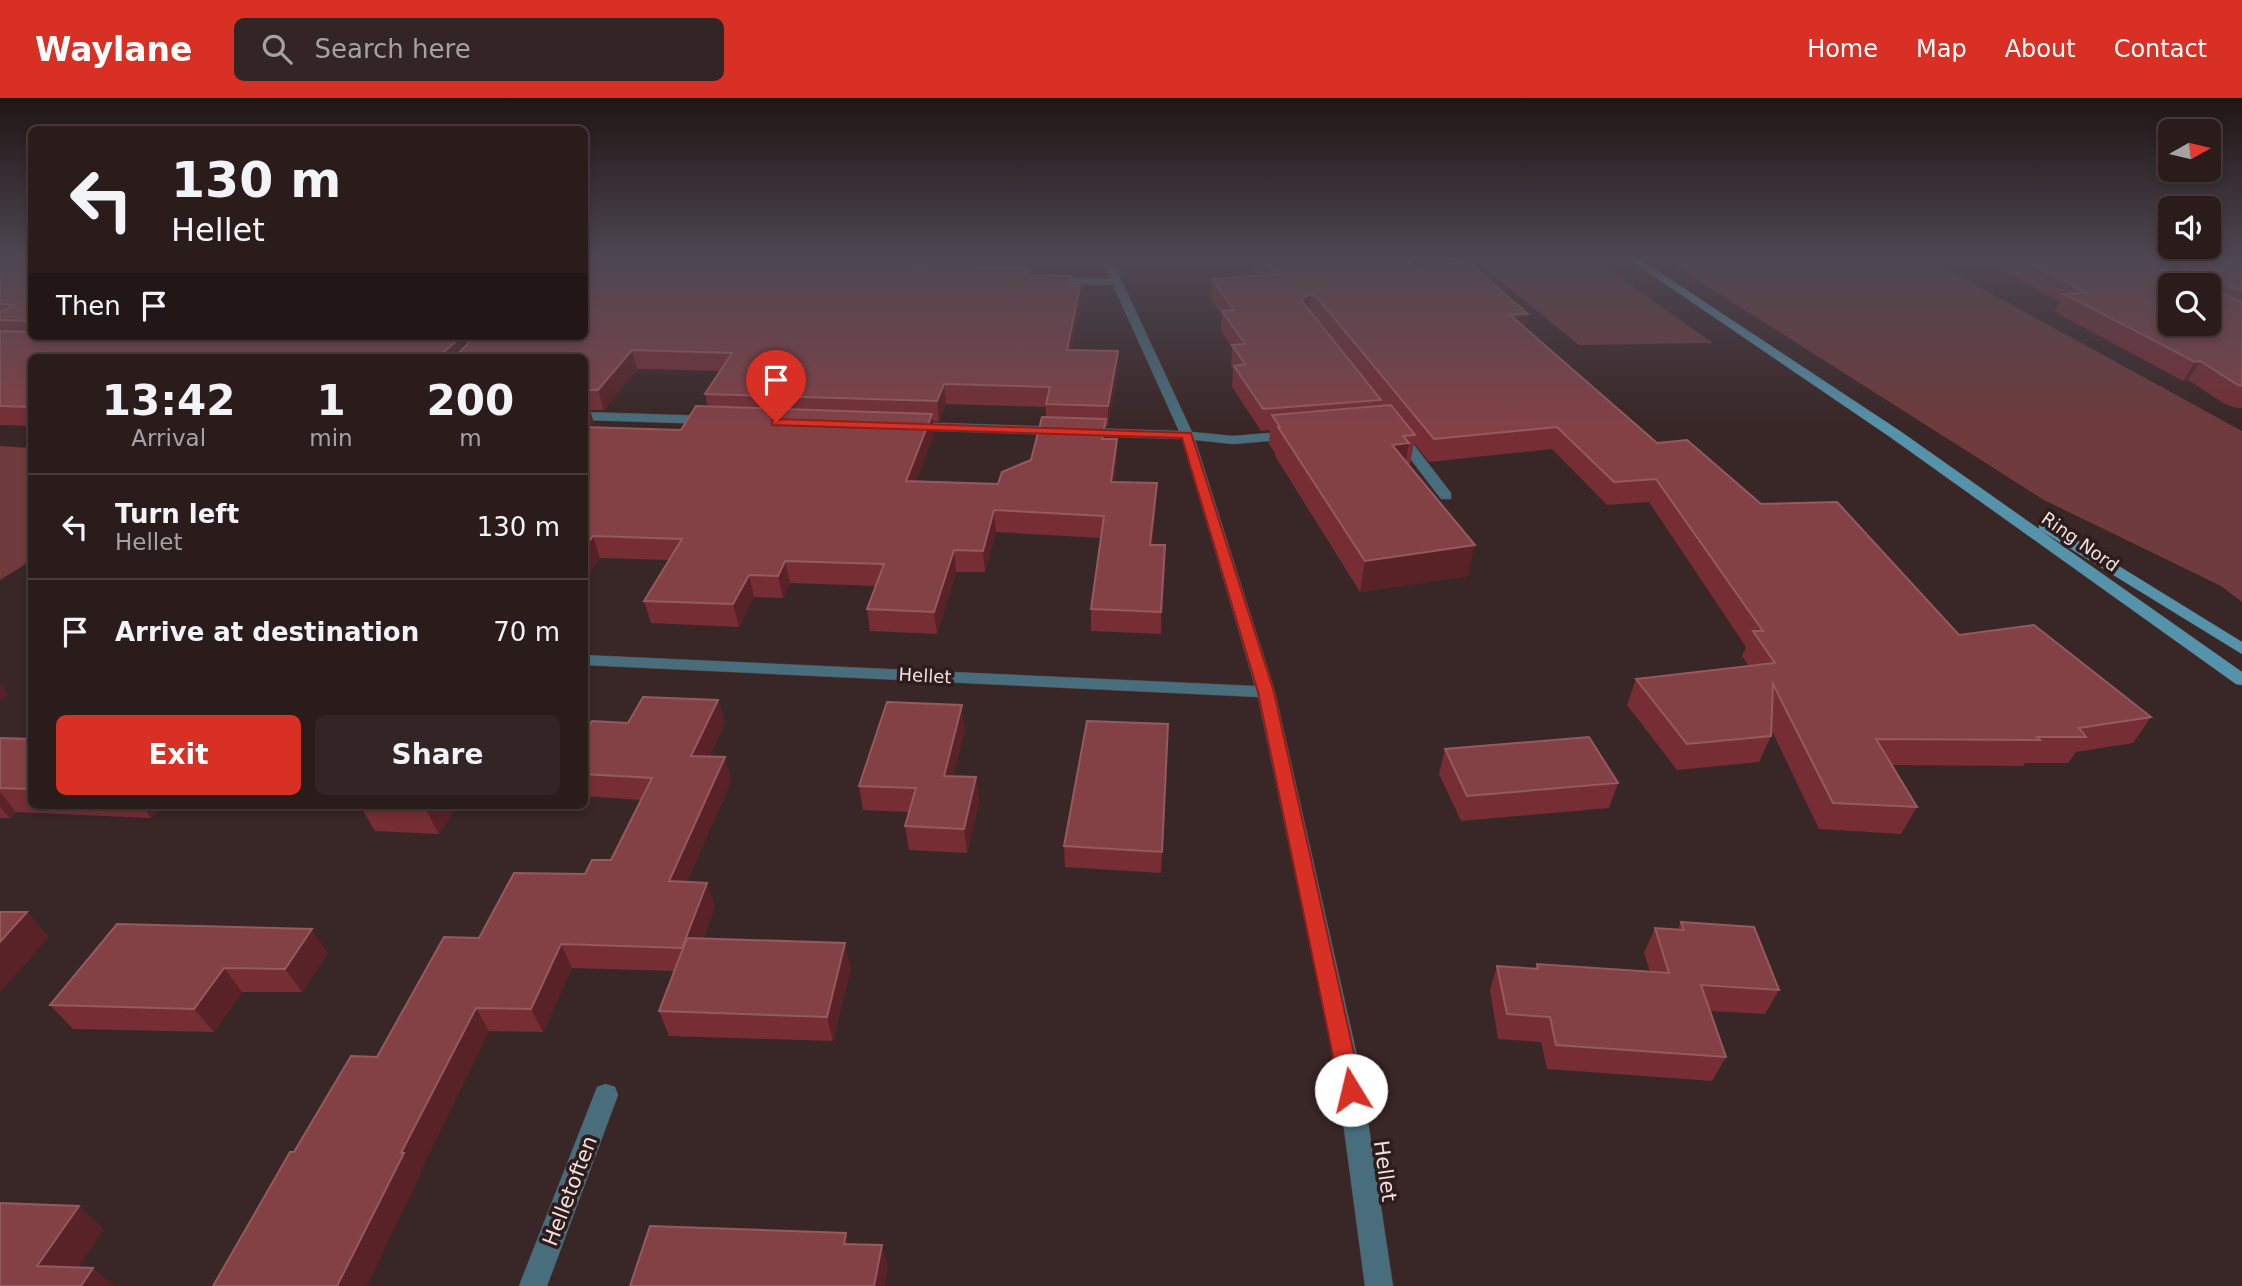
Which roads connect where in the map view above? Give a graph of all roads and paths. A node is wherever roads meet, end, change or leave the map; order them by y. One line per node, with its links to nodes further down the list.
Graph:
1 (1133, 315): 8 (street, Hellet)
2 (1719, 315): 7 (main road, Ring Nord)
3 (588, 416): 4 (street)
4 (721, 421)
5 (899, 426): 8 (street)
6 (1392, 427): 10 (street)
7 (1895, 434): 11 (main road, Ring Nord); 13 (main road, Ring Nord)
8 (1187, 435): 9 (street); 14 (street, Hellet)
9 (1302, 435)
10 (1446, 496)
11 (2242, 649)
12 (588, 660): 14 (street, Hellet)
13 (2242, 680)
14 (1266, 692): 17 (street, Hellet)
15 (606, 1095): 16 (street, Helletoften)
16 (533, 1286)
17 (1379, 1286)

